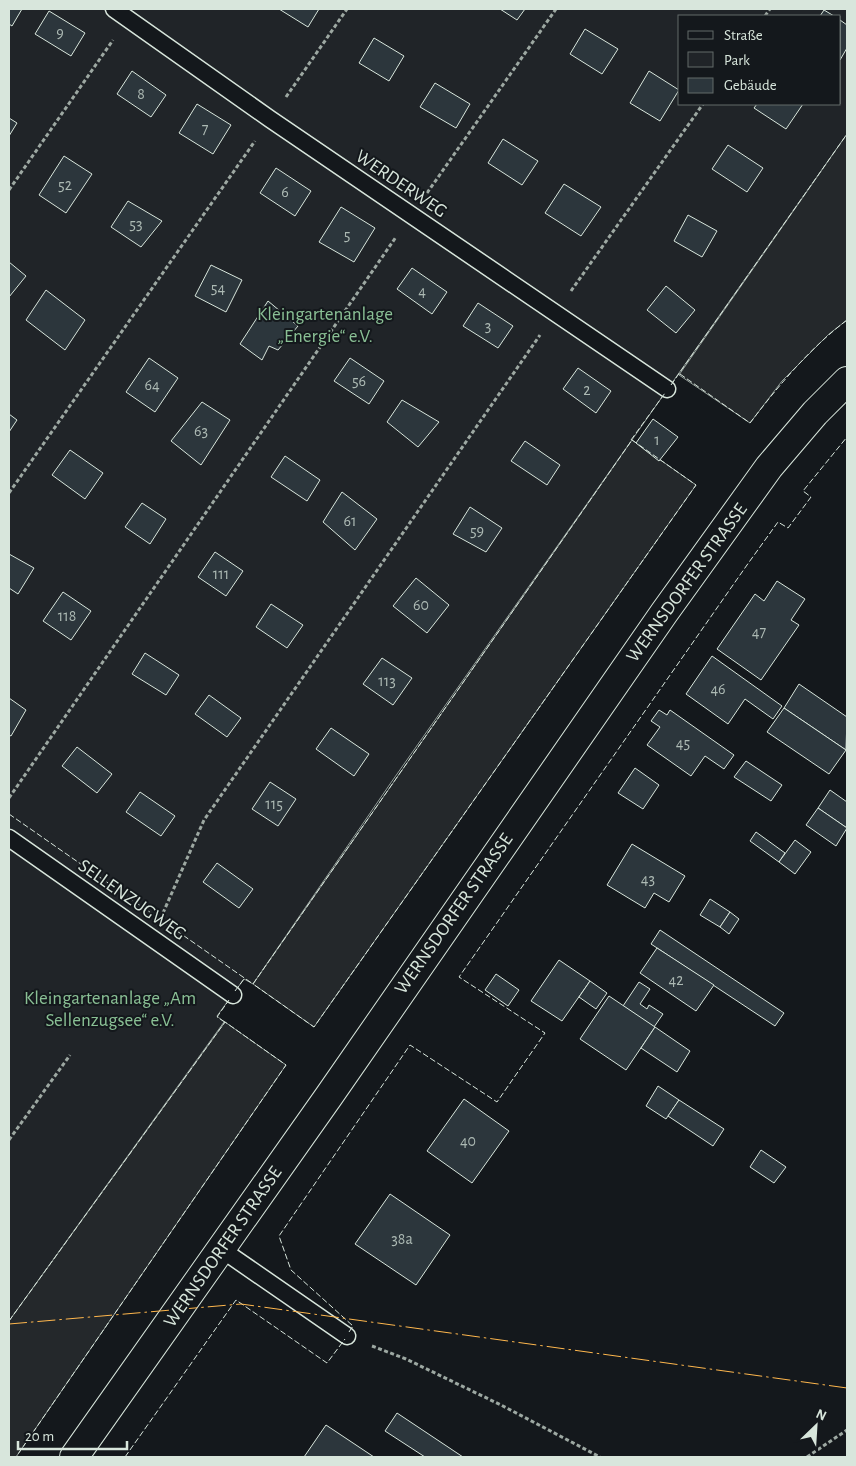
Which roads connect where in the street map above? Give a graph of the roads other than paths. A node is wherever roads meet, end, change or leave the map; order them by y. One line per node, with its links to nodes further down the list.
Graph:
1 (114, 9): 3 (lane, WERDERWEG)
2 (847, 382): 6 (main road, WERNSDORFER STRASSE)
3 (668, 389)
4 (9, 838): 5 (lane, SELLENZUGWEG)
5 (233, 995)
6 (222, 1250): 7 (lane); 8 (main road, WERNSDORFER STRASSE)
7 (347, 1336)
8 (74, 1457)

